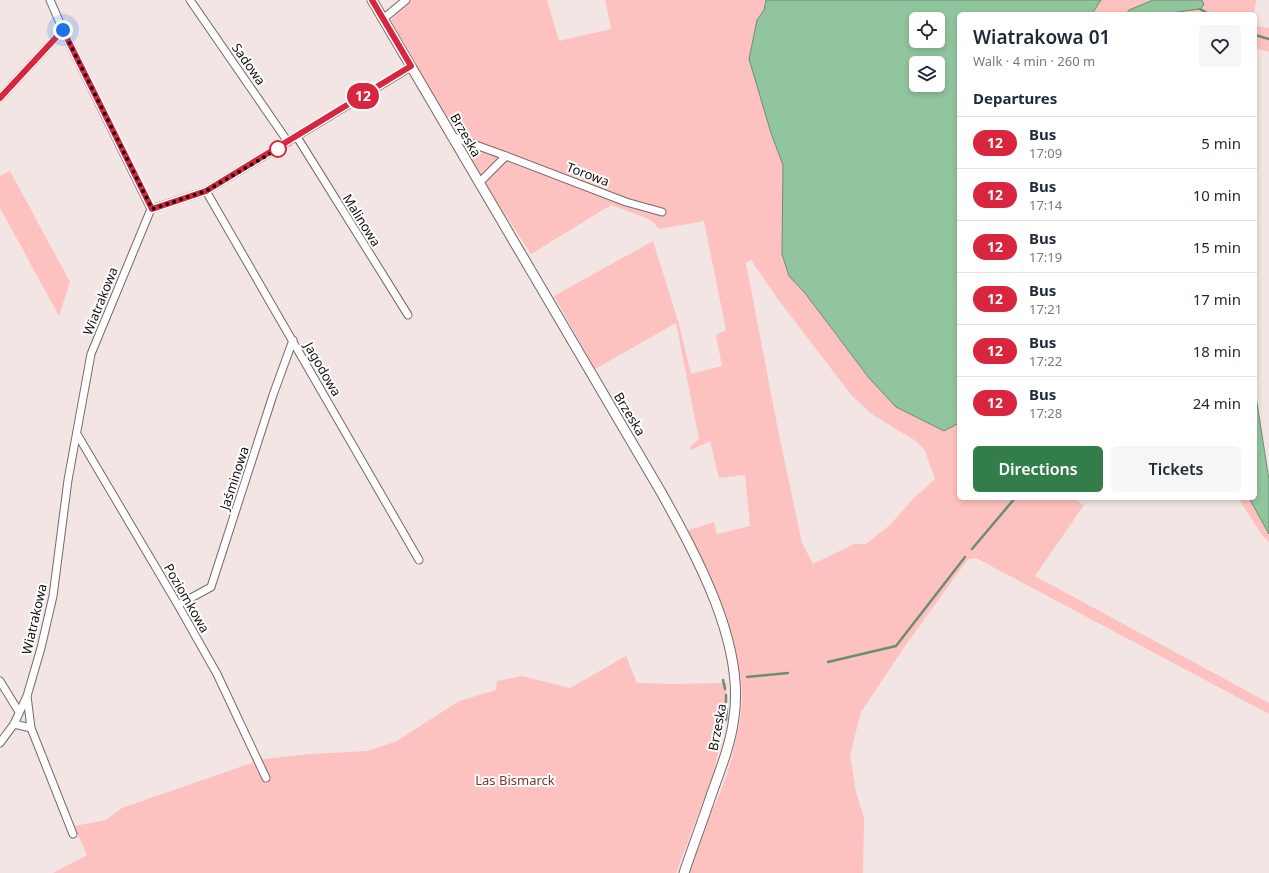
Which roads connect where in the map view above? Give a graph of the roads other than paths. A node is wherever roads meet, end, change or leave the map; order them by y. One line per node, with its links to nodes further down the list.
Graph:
1 (50, 0): 6 (street)
2 (190, 0): 11 (street, Sadowa)
3 (372, 0): 5 (street, Brzeska)
4 (406, 0): 5 (street)
5 (383, 19): 7 (street, Brzeska)
6 (63, 30): 8 (street); 15 (street)
7 (411, 66): 9 (street, Brzeska); 10 (street)
8 (0, 98)
9 (451, 136): 12 (street, Torowa); 13 (street, Brzeska)
10 (297, 137): 11 (street); 17 (street, Malinowa)
11 (288, 142): 14 (street)
12 (506, 156): 13 (street); 16 (street, Torowa)
13 (479, 183): 30 (street, Brzeska)
14 (206, 191): 15 (street); 18 (street, Jagodowa)
15 (152, 209): 19 (street, Wiatrakowa)
16 (662, 212)
17 (408, 315)
18 (293, 340): 20 (street, Jagodowa); 21 (street, Jaśminowa)
19 (76, 434): 21 (street, Poziomkowa); 23 (street, Wiatrakowa)
20 (419, 560)
21 (178, 605): 28 (street, Poziomkowa)
22 (0, 681): 24 (street)
23 (27, 696): 24 (street, Wiatrakowa); 26 (street, Wiatrakowa)
24 (19, 712): 25 (street, Wiatrakowa)
25 (14, 724): 26 (street); 27 (street, Wiatrakowa)
26 (31, 728): 29 (street, Wiatrakowa)
27 (0, 743)
28 (266, 778)
29 (73, 834)
30 (684, 873)

